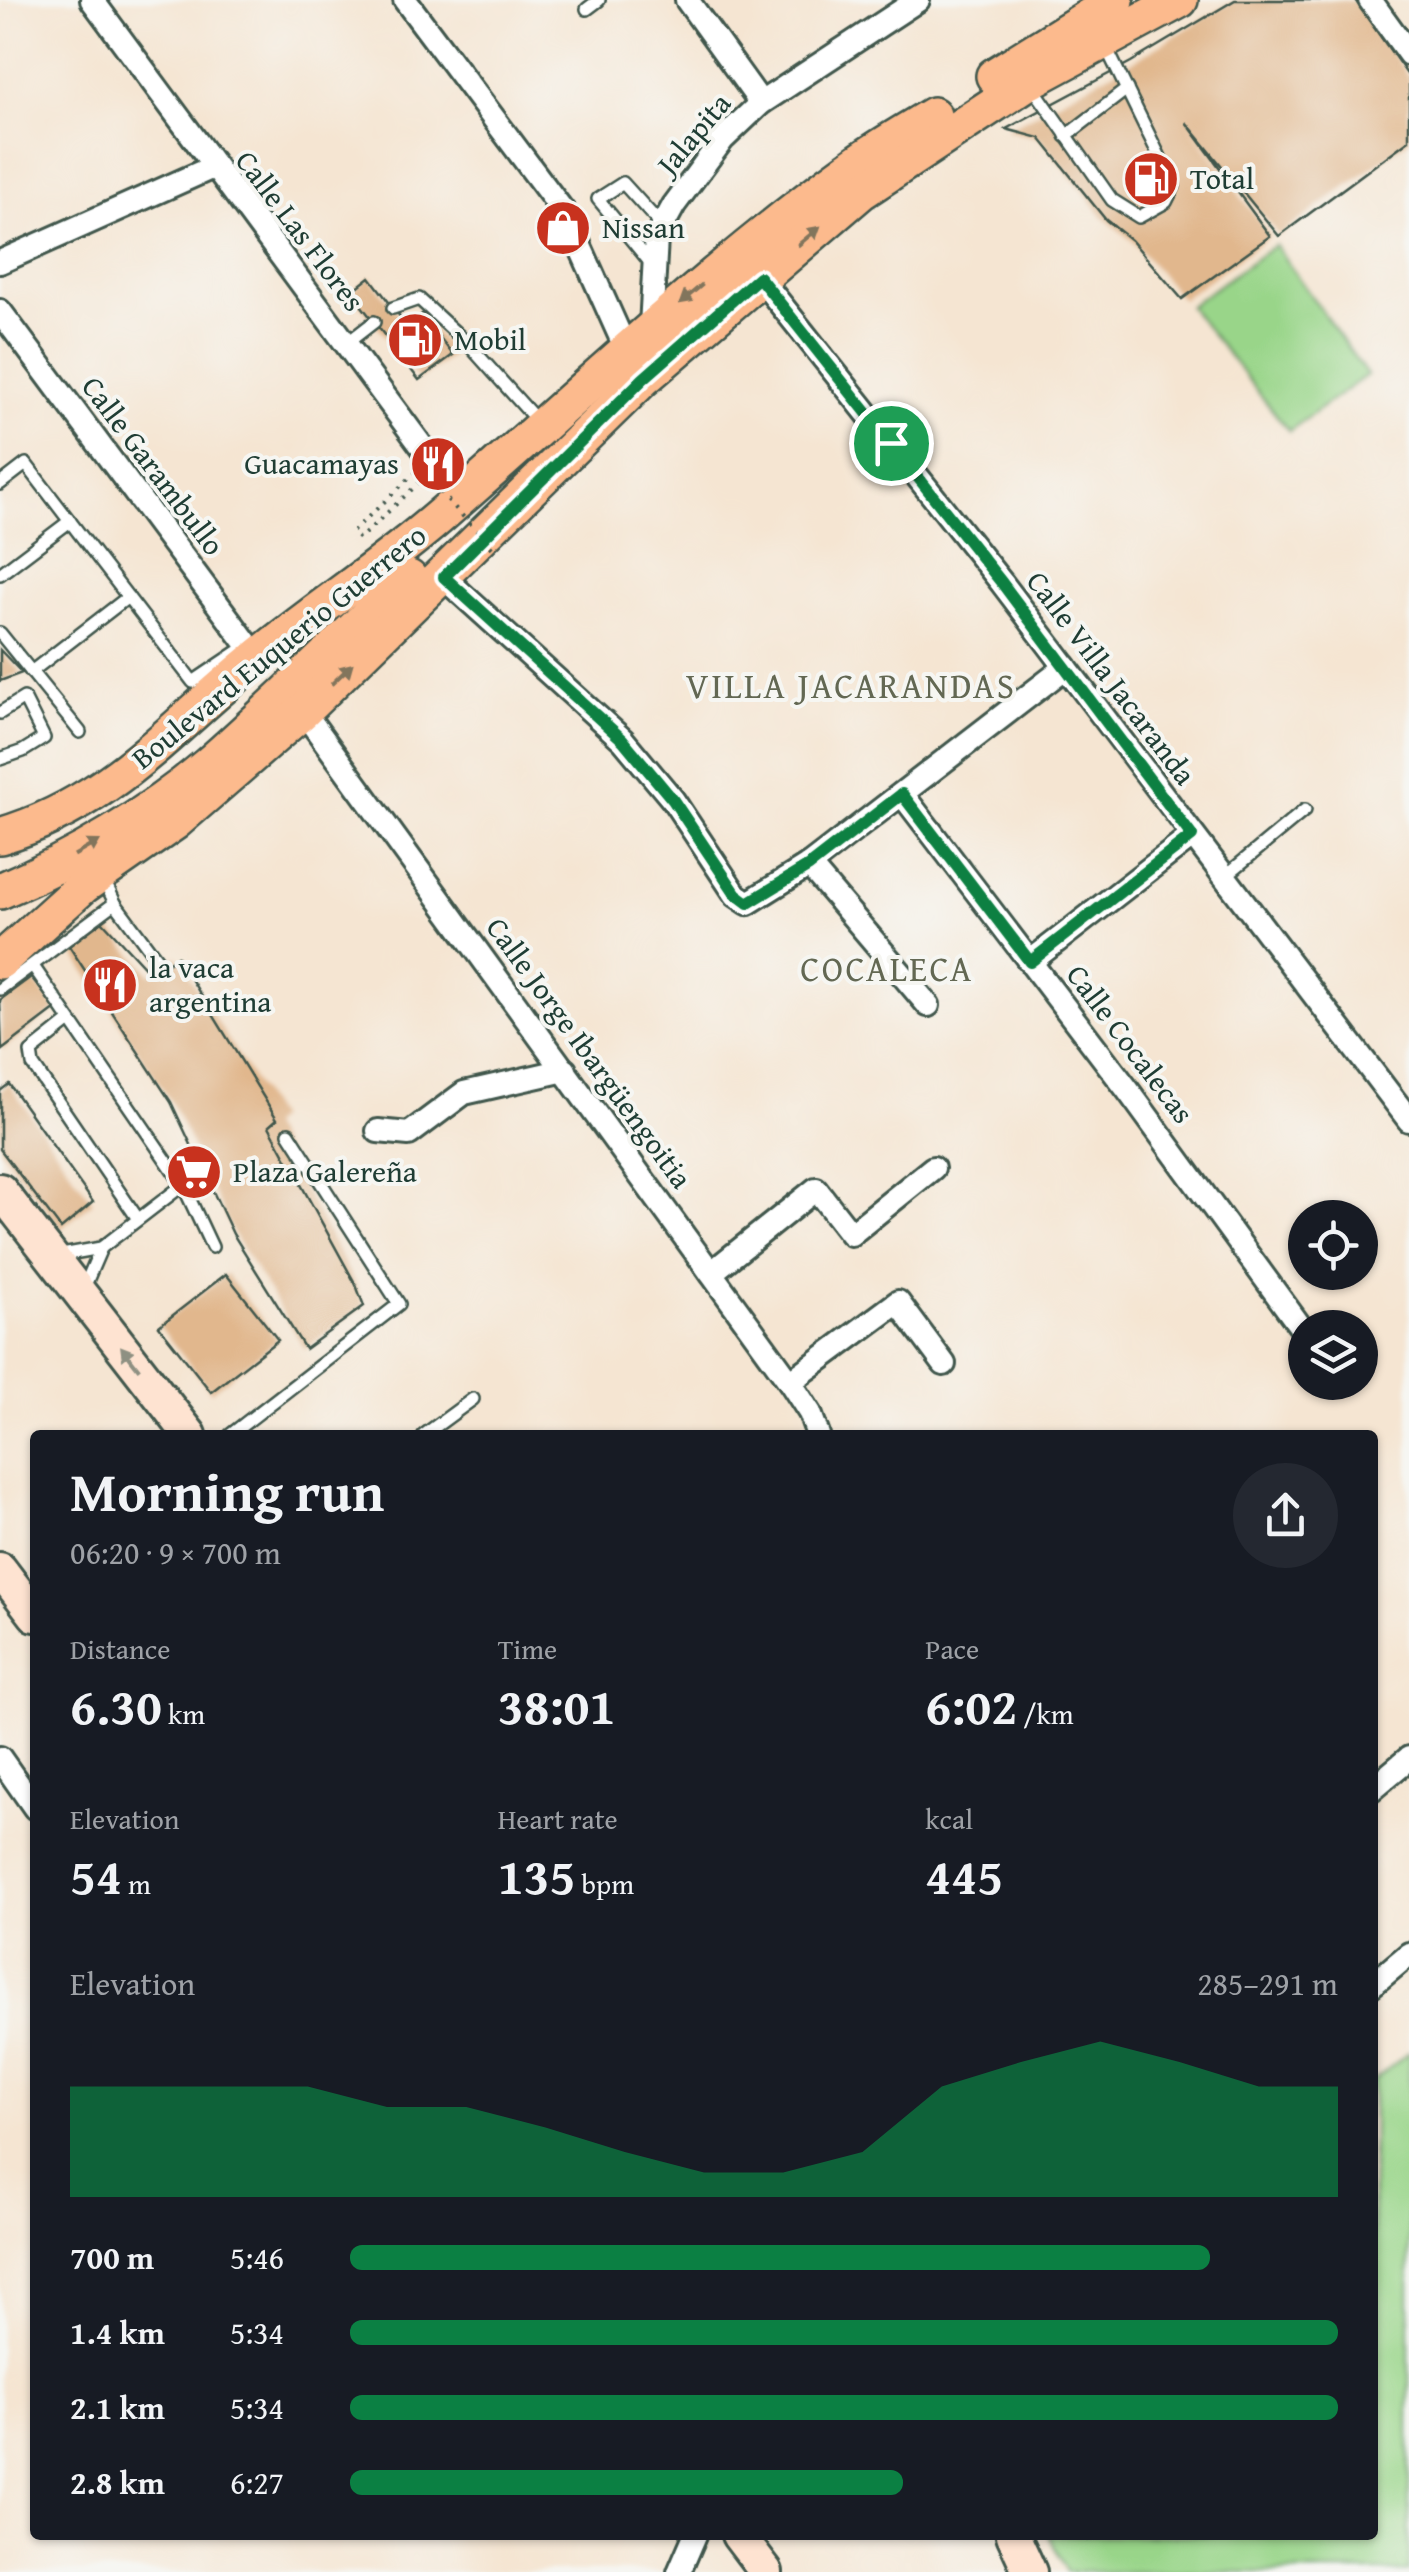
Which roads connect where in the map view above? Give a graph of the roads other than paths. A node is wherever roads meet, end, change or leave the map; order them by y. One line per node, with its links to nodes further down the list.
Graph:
1 (92, 0): 16 (street, Calle Las Flores)
2 (405, 0): 24 (street)
3 (599, 0): 9 (lane)
4 (687, 0): 14 (street)
5 (918, 0): 14 (street, Jalapita)
6 (1116, 0): 24 (main road, Boulevard Euquerio Guerrero, one-way to 24)
7 (1180, 0): 10 (main road)
8 (1370, 0): 11 (street)
9 (587, 9)
10 (1103, 42): 12 (main road); 13 (lane)
11 (1409, 54)
12 (1028, 82): 15 (lane); 20 (main road, one-way to 12)
13 (1127, 89): 15 (lane); 15 (lane)
14 (760, 102): 17 (street, Jalapita)
15 (1066, 136)
16 (213, 167): 18 (street); 25 (street, Calle Las Flores)
17 (662, 226): 19 (street, Jalapita); 19 (lane)
18 (0, 262)
19 (654, 268): 24 (street, Jalapita)
20 (759, 277): 27 (main road); 37 (street, Calle Villa Jacaranda)
21 (393, 308): 26 (lane)
22 (0, 311): 36 (street, Calle Garambullo)
23 (374, 322): 25 (lane)
24 (638, 338): 26 (main road, Boulevard Euquerio Guerrero)
25 (347, 343): 29 (street, Calle Las Flores)
26 (542, 426): 29 (main road, Boulevard Euquerio Guerrero)
27 (553, 466): 32 (main road); 33 (main road)
28 (0, 484): 30 (lane)
29 (460, 498): 33 (main road, Boulevard Euquerio Guerrero)
30 (70, 521): 31 (lane); 34 (lane)
31 (0, 574)
32 (444, 577): 39 (main road, one-way to 32); 49 (street)
33 (379, 585): 36 (main road, Boulevard Euquerio Guerrero); 48 (main road); 52 (main road, one-way to 33)
34 (128, 597): 36 (lane); 38 (lane)
35 (0, 633): 38 (lane)
36 (253, 651): 44 (main road, Boulevard Euquerio Guerrero)
37 (1066, 666): 43 (street); 47 (street, Calle Villa Jacaranda)
38 (31, 672): 41 (lane)
39 (303, 711): 51 (main road); 60 (street, Calle Jorge Ibargüengoitia)
40 (0, 713): 42 (lane)
41 (80, 732)
42 (0, 759)
43 (902, 794): 49 (street); 55 (street, Calle Cocalecas)
44 (78, 803): 46 (main road, Boulevard Euquerio Guerrero); 48 (main road)
45 (1305, 810): 50 (lane)
46 (0, 836)
47 (1192, 836): 50 (street, Calle Villa Jacaranda); 55 (street)
48 (0, 854)
49 (809, 866): 58 (street)
50 (1223, 878): 61 (street, Calle Villa Jacaranda)
51 (99, 887): 53 (main road); 54 (lane); 56 (main road)
52 (0, 891)
53 (0, 928)
54 (159, 962)
55 (1030, 962): 73 (street, Calle Cocalecas)
56 (16, 963): 57 (lane); 59 (lane)
57 (0, 989)
58 (928, 1005)
59 (70, 1021): 65 (lane); 67 (lane)
60 (565, 1070): 62 (street); 71 (street, Calle Jorge Ibargüengoitia)
61 (1409, 1120)
62 (378, 1131)
63 (289, 1133): 78 (lane)
64 (933, 1168): 71 (street)
65 (183, 1185): 67 (lane); 68 (lane)
66 (0, 1190): 70 (main road)
67 (138, 1219): 69 (lane)
68 (212, 1246)
69 (100, 1248): 70 (lane); 72 (lane)
70 (52, 1257): 72 (main road)
71 (711, 1273): 75 (street, Calle Jorge Ibargüengoitia)
72 (81, 1295): 77 (main road, one-way to 72)
73 (1288, 1311)
74 (944, 1364): 75 (street)
75 (790, 1382): 80 (street, Calle Jorge Ibargüengoitia)
76 (473, 1398): 79 (lane)
77 (186, 1430)
78 (236, 1430)
79 (431, 1430)
80 (815, 1430)
81 (0, 1569): 82 (main road)
82 (30, 1608)
83 (1409, 1758): 85 (street)
84 (4, 1771): 86 (street)
85 (1378, 1784)
86 (30, 1802)
87 (1409, 1954): 88 (street)
88 (1378, 1979)
89 (694, 2540): 92 (street)
90 (742, 2540): 93 (main road)
91 (1015, 2540): 94 (main road)
92 (680, 2572)
93 (766, 2572)
94 (1030, 2572)

